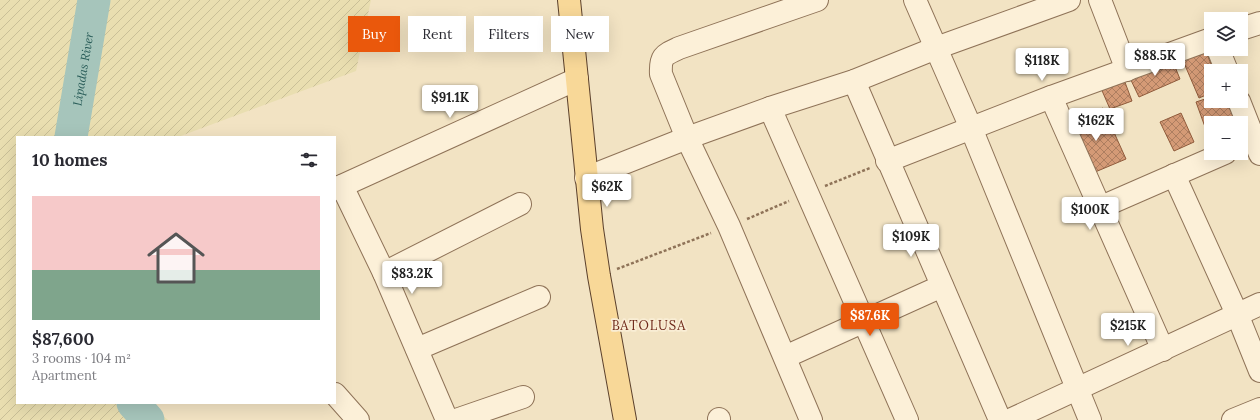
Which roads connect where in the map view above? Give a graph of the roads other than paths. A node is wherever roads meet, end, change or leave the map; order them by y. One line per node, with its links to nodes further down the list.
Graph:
1 (569, 0): 11 (main road)
2 (817, 0): 17 (street)
3 (916, 0): 9 (street)
4 (1069, 0): 9 (street)
5 (1100, 0): 10 (street)
6 (1260, 23): 7 (street)
7 (1248, 27)
8 (1204, 42): 10 (street)
9 (936, 48): 12 (street); 16 (street)
10 (1127, 70): 13 (street)
11 (577, 79): 22 (main road); 23 (street)
12 (854, 81): 14 (street); 20 (street)
13 (1051, 97): 16 (street); 25 (street)
14 (770, 108): 17 (street); 31 (street)
15 (1241, 108): 18 (street)
16 (970, 128): 20 (street); 36 (street)
17 (687, 138): 22 (street); 34 (street)
18 (1252, 147)
19 (1209, 160): 21 (street)
20 (887, 161): 27 (street)
21 (1174, 175): 25 (street); 30 (street)
22 (586, 178): 43 (main road)
23 (339, 188): 26 (street)
24 (520, 204): 26 (street)
25 (1099, 208): 33 (street)
26 (384, 273): 32 (street)
27 (942, 286): 31 (street); 46 (street)
28 (539, 297): 32 (street)
29 (1260, 304): 30 (street)
30 (1237, 314): 33 (street); 35 (street)
31 (864, 321): 34 (street); 45 (street)
32 (417, 349): 41 (street)
33 (1163, 350): 36 (street)
34 (785, 357): 44 (street)
35 (1260, 371)
36 (1078, 388): 47 (street); 48 (street)
37 (336, 395): 40 (street)
38 (523, 397): 42 (street)
39 (1260, 409): 49 (street)
40 (358, 420)
41 (447, 420)
42 (456, 420)
43 (625, 420)
44 (811, 420)
45 (906, 420)
46 (1000, 420)
47 (1010, 420)
48 (1090, 420)
49 (1234, 420)

